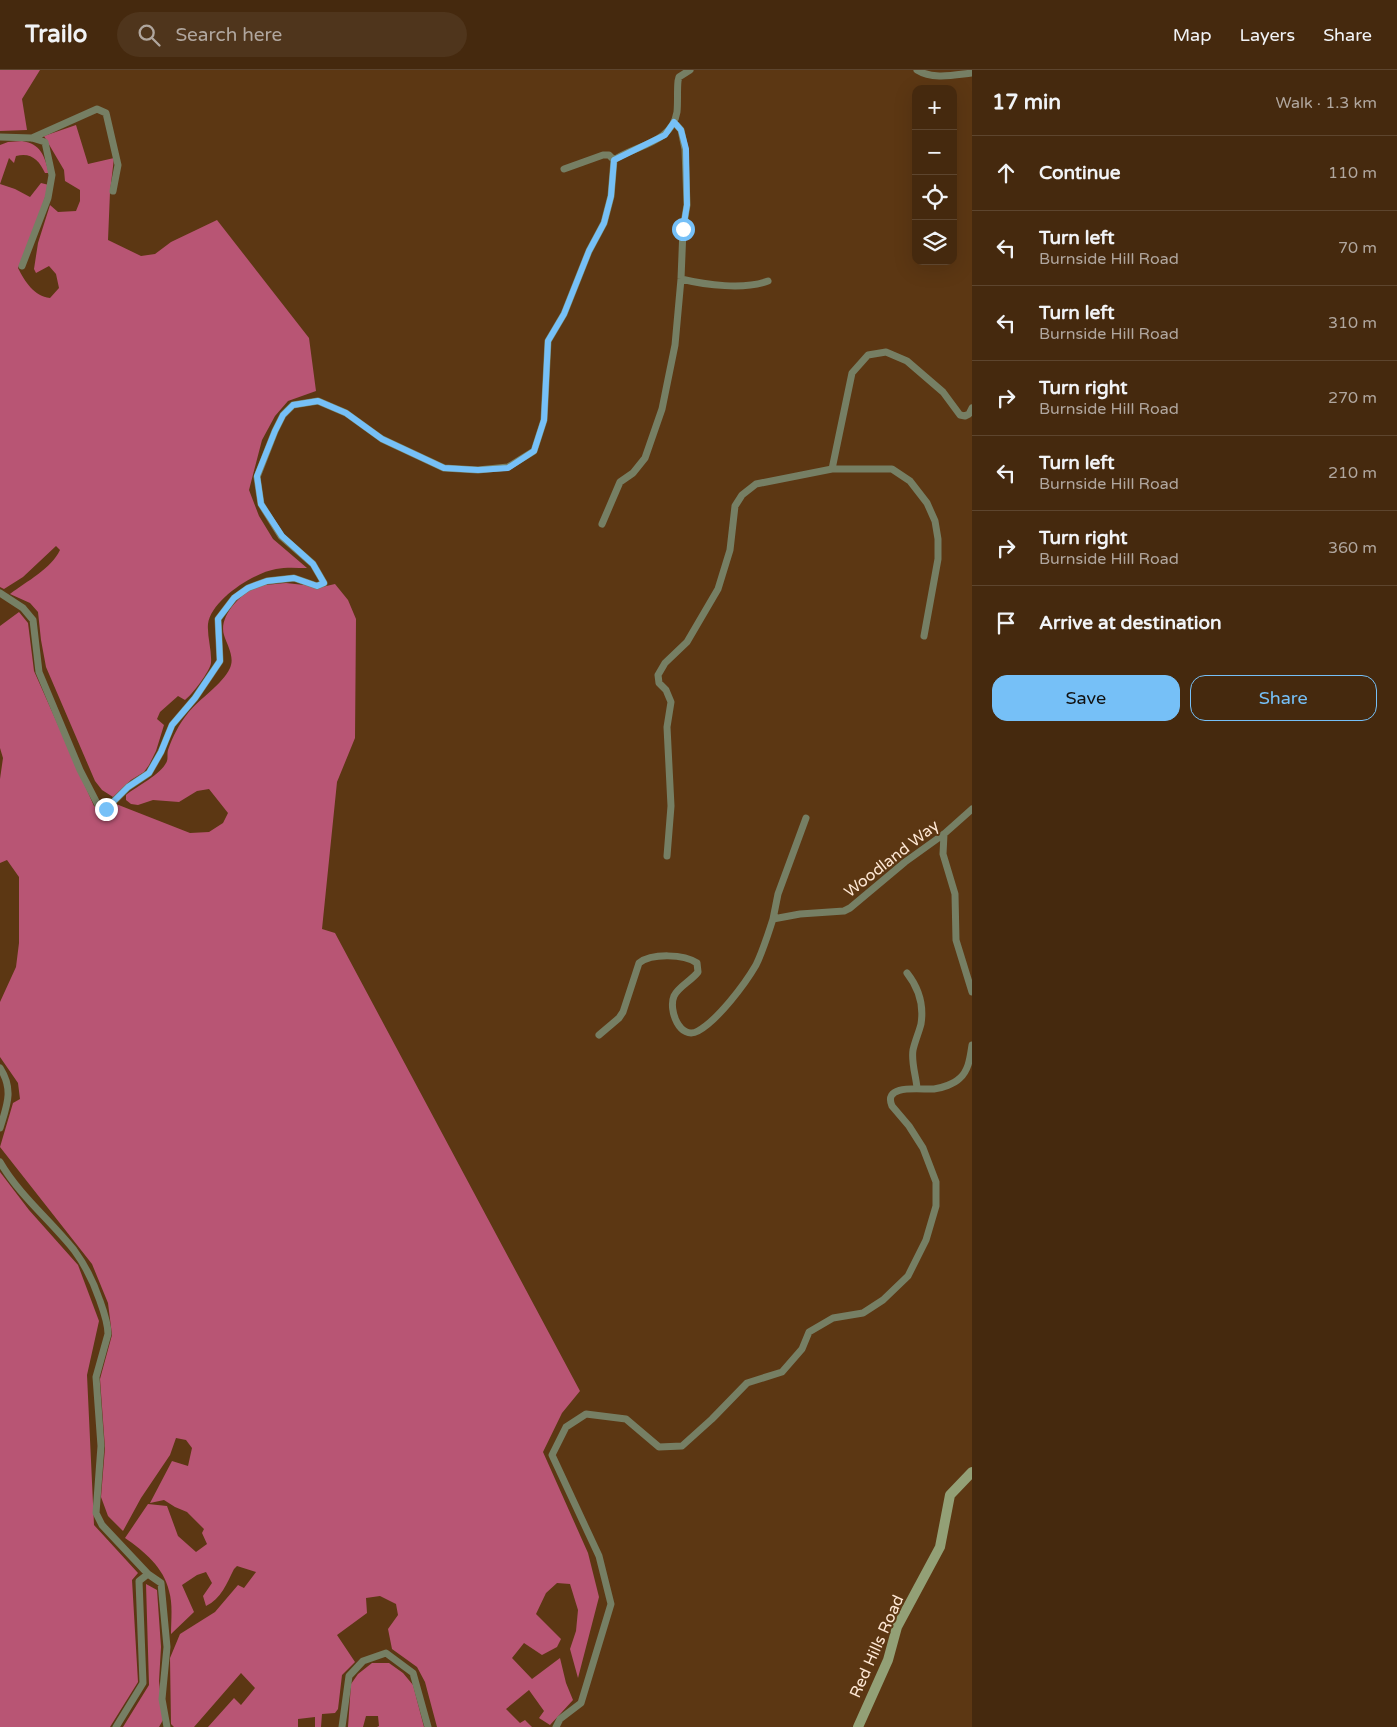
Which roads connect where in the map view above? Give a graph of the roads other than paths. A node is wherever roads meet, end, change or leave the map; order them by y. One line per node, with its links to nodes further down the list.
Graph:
1 (690, 70): 4 (street)
2 (917, 70): 3 (street)
3 (972, 73)
4 (674, 122): 7 (street); 11 (street)
5 (0, 137): 6 (street)
6 (32, 138): 9 (street); 10 (street)
7 (614, 160): 8 (street); 16 (street)
8 (564, 169)
9 (114, 191)
10 (22, 266)
11 (681, 279): 12 (street); 15 (street)
12 (768, 282)
13 (972, 408): 14 (street)
14 (832, 469): 17 (street); 21 (street)
15 (602, 524)
16 (0, 593)
17 (924, 636)
18 (972, 809): 20 (street, Woodland Way)
19 (806, 818): 22 (street)
20 (944, 834): 22 (street, Woodland Way); 24 (street)
21 (667, 856)
22 (774, 919): 25 (street)
23 (906, 973): 28 (street)
24 (972, 992)
25 (599, 1035)
26 (972, 1045): 28 (street)
27 (0, 1068): 29 (street)
28 (918, 1088): 37 (street)
29 (0, 1128)
30 (0, 1162): 32 (street)
31 (972, 1472): 38 (main road, Red Hills Road)
32 (148, 1574): 33 (street); 34 (street)
33 (116, 1727)
34 (167, 1727)
35 (342, 1727): 36 (street)
36 (428, 1727)
37 (556, 1727)
38 (858, 1727)

